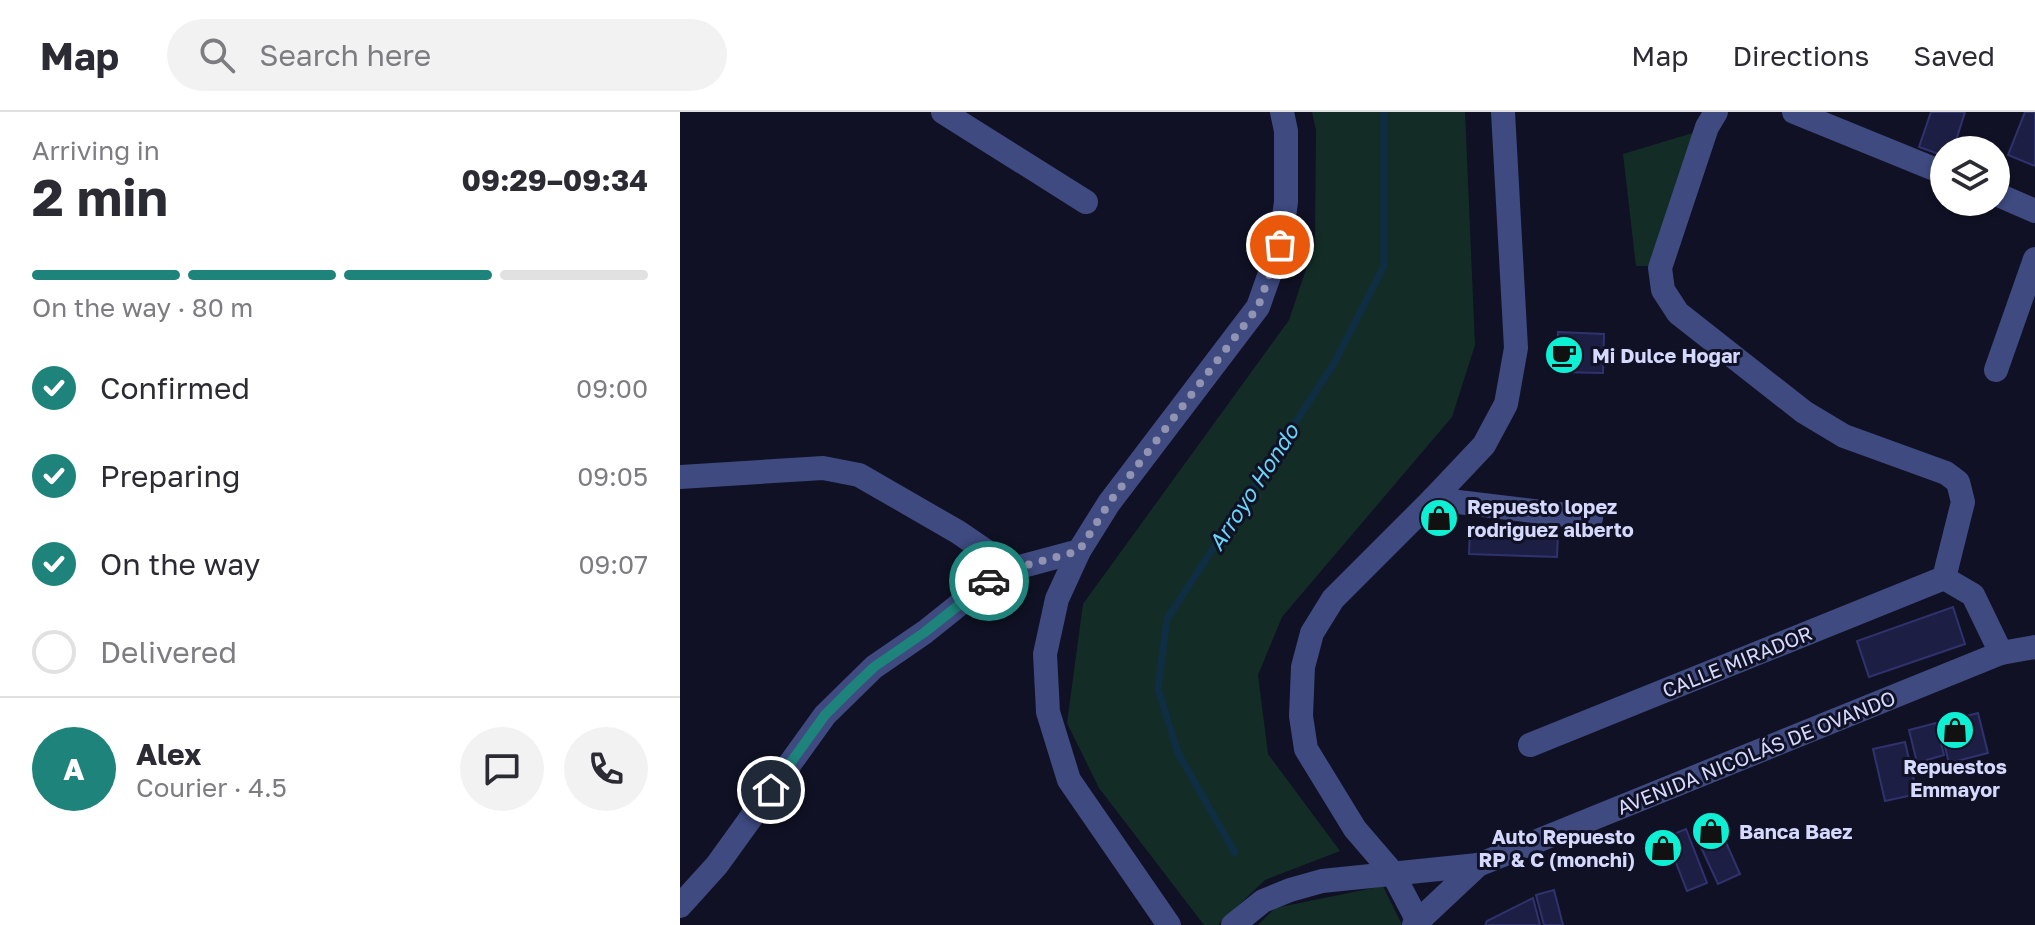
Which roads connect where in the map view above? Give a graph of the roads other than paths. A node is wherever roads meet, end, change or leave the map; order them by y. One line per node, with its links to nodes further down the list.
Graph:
1 (1282, 112): 15 (street)
2 (1503, 112): 13 (street)
3 (1716, 112): 17 (street)
4 (1794, 112): 6 (street)
5 (949, 114): 8 (street)
6 (1930, 167)
7 (2010, 200): 9 (street)
8 (1086, 202)
9 (2035, 211)
10 (2035, 259): 11 (street)
11 (1996, 370)
12 (680, 477): 16 (street)
13 (1433, 499): 14 (street); 22 (street)
14 (1591, 518)
15 (1079, 551): 16 (street); 25 (street)
16 (1012, 569): 23 (street)
17 (1944, 578): 19 (street); 20 (street, CALLE MIRADOR)
18 (2033, 641): 19 (street, AVENIDA NICOLÁS DE OVANDO)
19 (2001, 653): 21 (street, AVENIDA NICOLÁS DE OVANDO)
20 (1530, 745)
21 (1478, 865): 22 (street, AVENIDA NICOLÁS DE OVANDO); 24 (street, AVENIDA NICOLÁS DE OVANDO)
22 (1392, 872): 24 (street); 26 (street, AVENIDA NICOLÁS DE OVANDO)
23 (680, 906)
24 (1418, 924)
25 (1169, 925)
26 (1233, 925)

